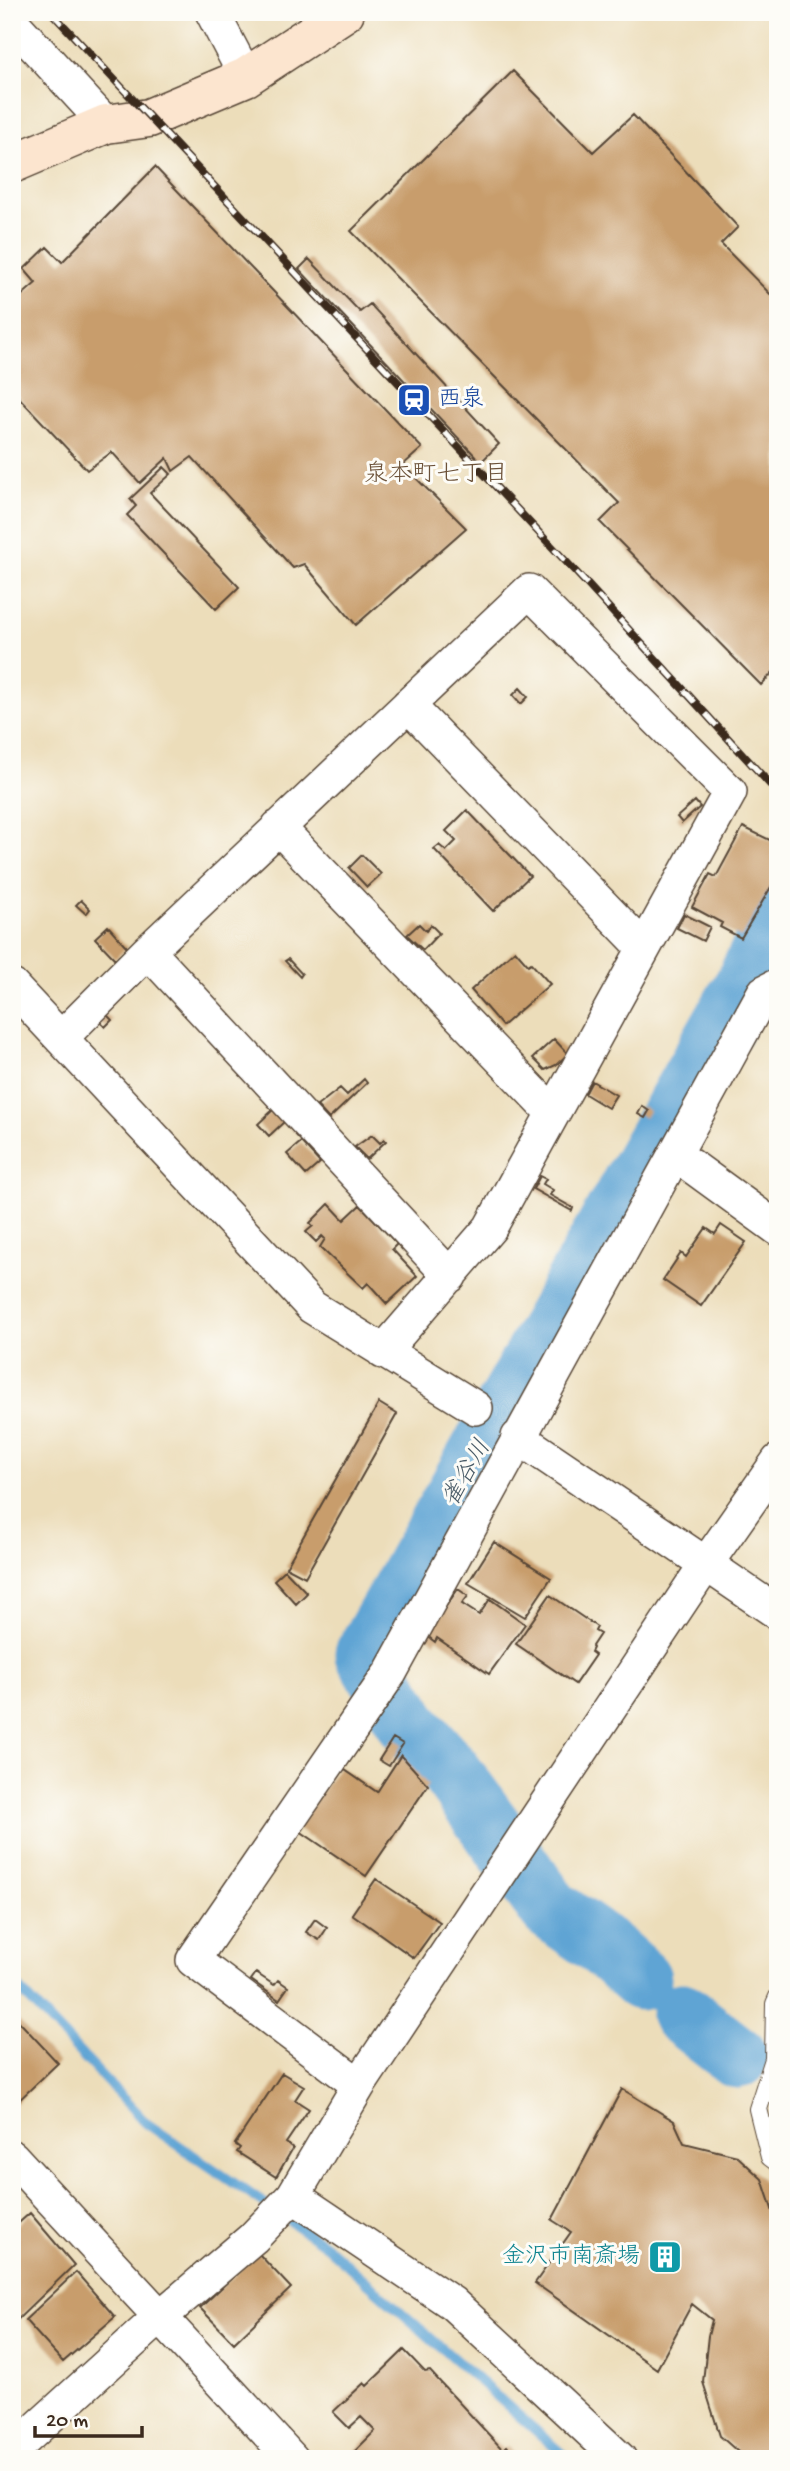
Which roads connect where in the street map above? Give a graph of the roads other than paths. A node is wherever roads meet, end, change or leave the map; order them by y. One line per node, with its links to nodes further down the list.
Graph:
1 (212, 12): 4 (street)
2 (345, 12): 4 (main road)
3 (12, 22): 5 (street)
4 (246, 78): 5 (main road)
5 (106, 124): 6 (main road)
6 (12, 164)
7 (408, 705): 8 (street); 9 (street); 9 (street)
8 (278, 827): 10 (street); 14 (street)
9 (644, 948): 14 (street)
10 (148, 951): 13 (street); 17 (street)
11 (778, 985): 15 (street)
12 (12, 986): 13 (street)
13 (61, 1038): 18 (street)
14 (553, 1113): 17 (street)
15 (675, 1153): 16 (street); 20 (street)
16 (778, 1229)
17 (450, 1276): 18 (street)
18 (383, 1352): 19 (street)
19 (476, 1408)
20 (518, 1437): 22 (street); 25 (street)
21 (778, 1461): 22 (street)
22 (706, 1564): 23 (street); 25 (street)
23 (778, 1613)
24 (778, 1997): 27 (lane)
25 (359, 2085): 28 (street)
26 (12, 2157): 29 (street)
27 (778, 2163)
28 (288, 2203): 29 (street); 32 (street)
29 (160, 2316): 30 (street); 31 (street)
30 (12, 2451)
31 (292, 2459)
32 (620, 2459)

